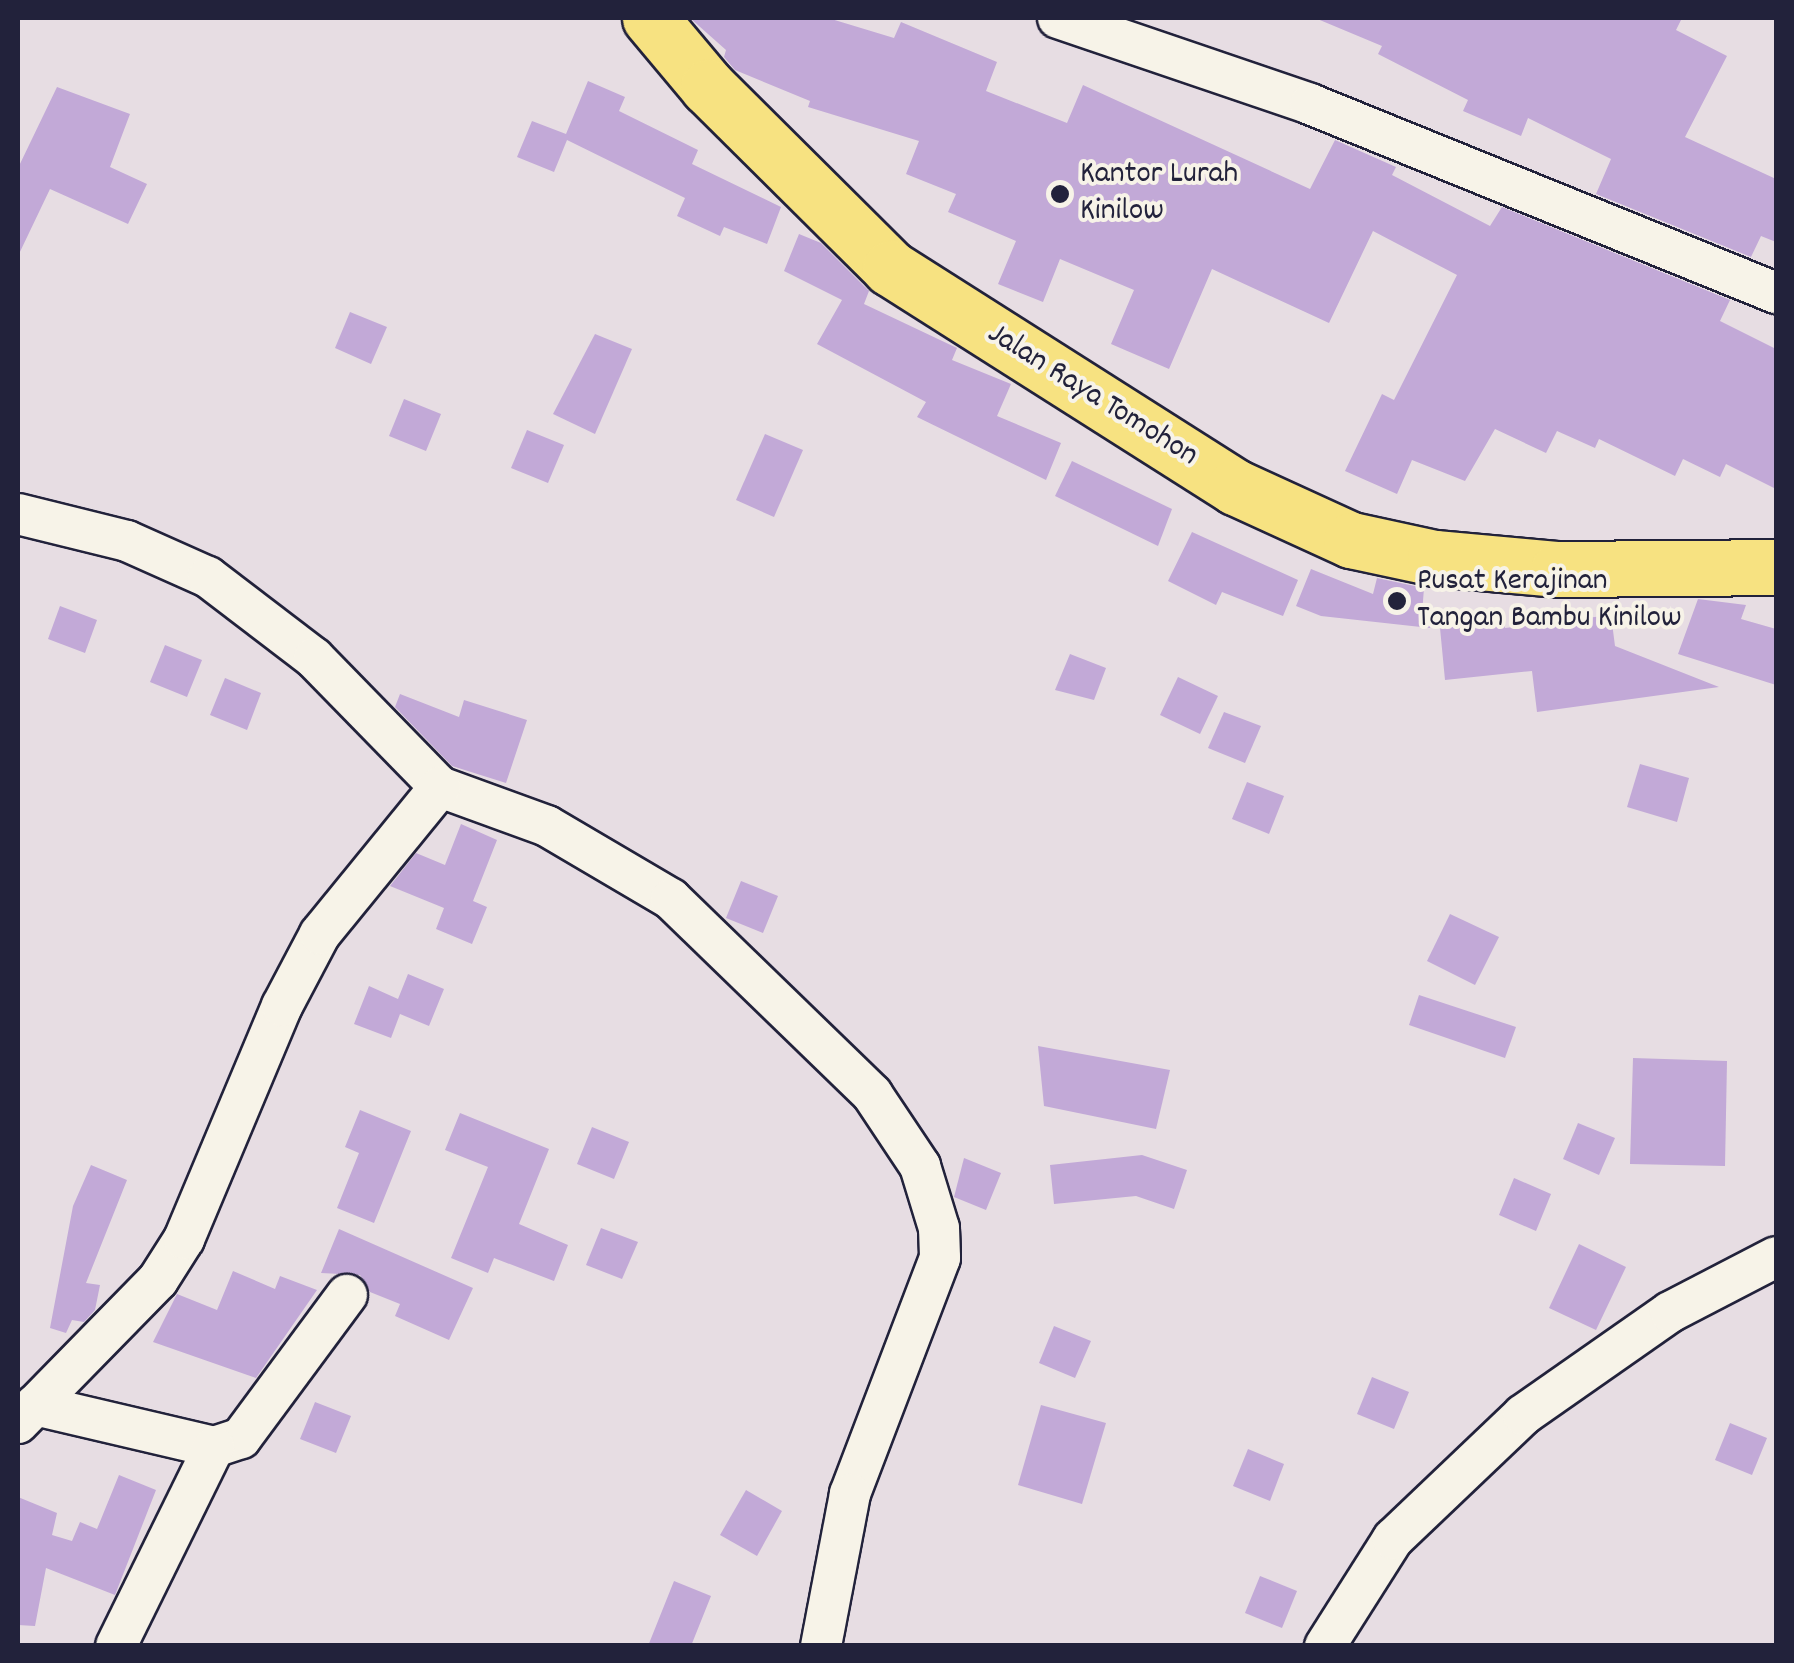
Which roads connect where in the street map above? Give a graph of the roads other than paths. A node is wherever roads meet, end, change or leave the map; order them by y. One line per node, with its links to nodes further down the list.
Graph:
1 (650, 18): 5 (highway, Jalan Raya Tomohon)
2 (1058, 18): 3 (street)
3 (1776, 293)
4 (18, 514): 6 (street)
5 (1776, 567)
6 (440, 787): 9 (street); 12 (street)
7 (1776, 1257): 13 (street)
8 (347, 1294): 10 (street)
9 (26, 1414): 10 (street)
10 (214, 1447): 11 (street)
11 (116, 1646)
12 (821, 1646)
13 (1325, 1646)

